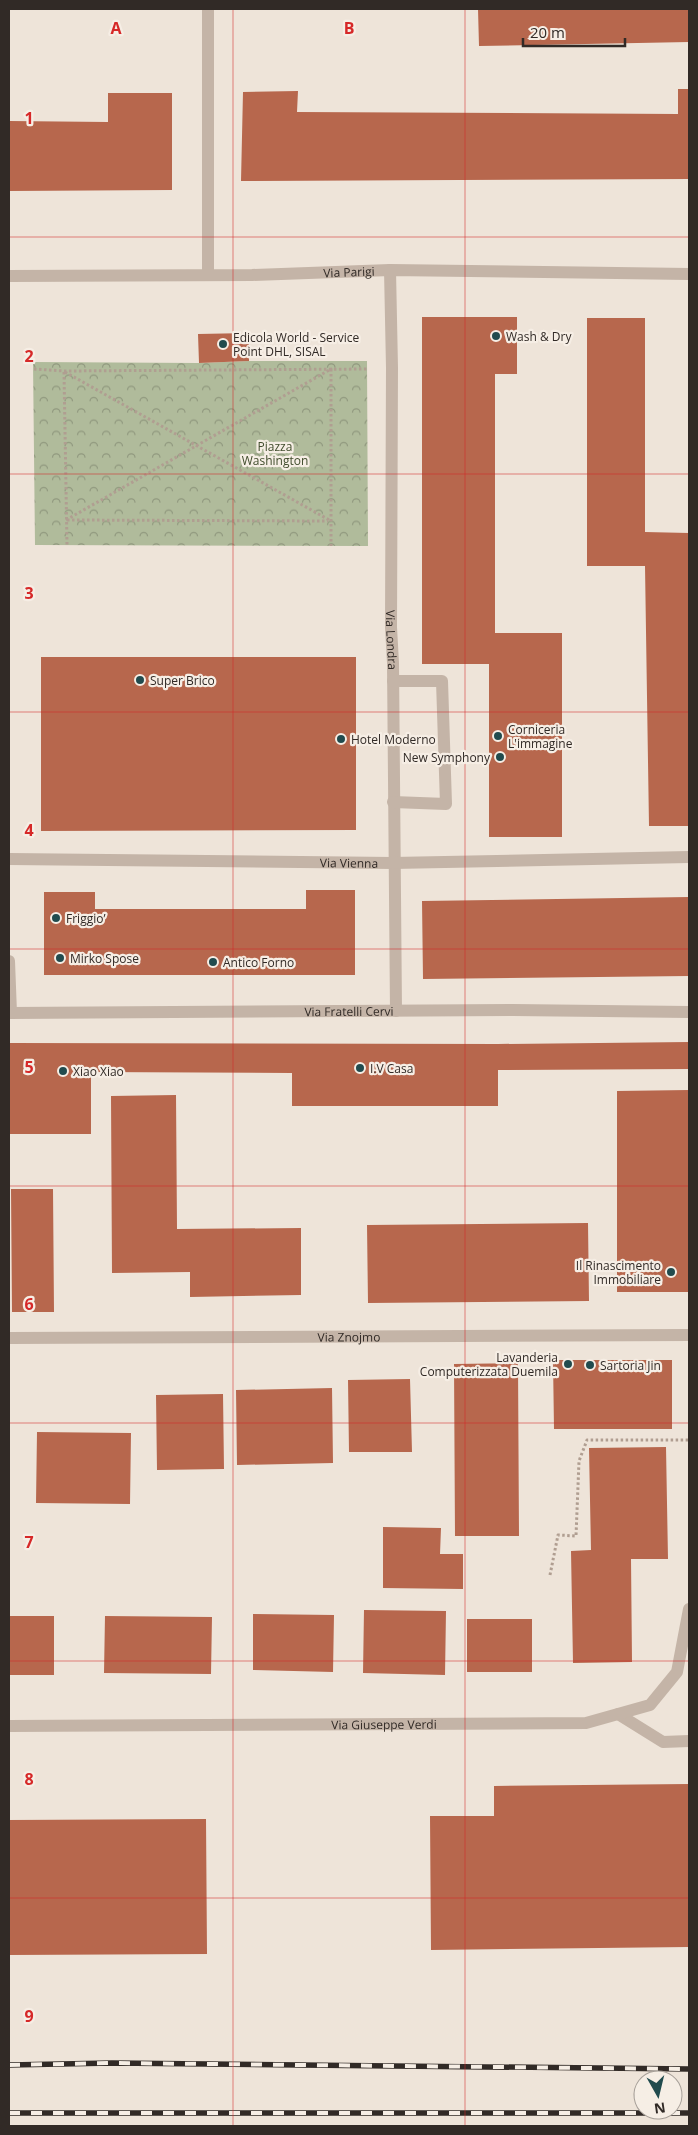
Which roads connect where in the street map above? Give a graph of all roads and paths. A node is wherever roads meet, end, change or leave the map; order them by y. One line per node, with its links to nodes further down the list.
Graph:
1 (208, 9): 3 (street)
2 (390, 270): 3 (street, Via Parigi); 4 (street, Via Parigi); 15 (street, Via Londra)
3 (208, 274): 5 (street, Via Parigi)
4 (689, 274)
5 (9, 276)
6 (34, 369): 9 (path)
7 (331, 369): 8 (path); 9 (path); 10 (path); 12 (path)
8 (368, 369)
9 (64, 371): 10 (path); 11 (path)
10 (197, 446): 11 (path); 12 (path)
11 (66, 520): 12 (path); 13 (path)
12 (331, 521): 14 (path)
13 (67, 545)
14 (331, 546)
15 (393, 681): 16 (street, Via Londra); 16 (street)
16 (393, 802): 19 (street, Via Londra)
17 (689, 857): 19 (street, Via Vienna)
18 (9, 859): 19 (street, Via Vienna)
19 (394, 863): 21 (street, Via Londra)
20 (9, 961): 23 (street)
21 (396, 1011): 22 (street, Via Fratelli Cervi); 23 (street, Via Fratelli Cervi)
22 (689, 1012)
23 (10, 1013)
24 (689, 1334): 25 (street, Via Znojmo)
25 (9, 1338)
26 (688, 1440): 27 (path)
27 (550, 1575)
28 (689, 1609): 29 (street, Via Giuseppe Verdi)
29 (618, 1714): 30 (street, Via Giuseppe Verdi); 31 (street)
30 (9, 1726)
31 (689, 1741)

